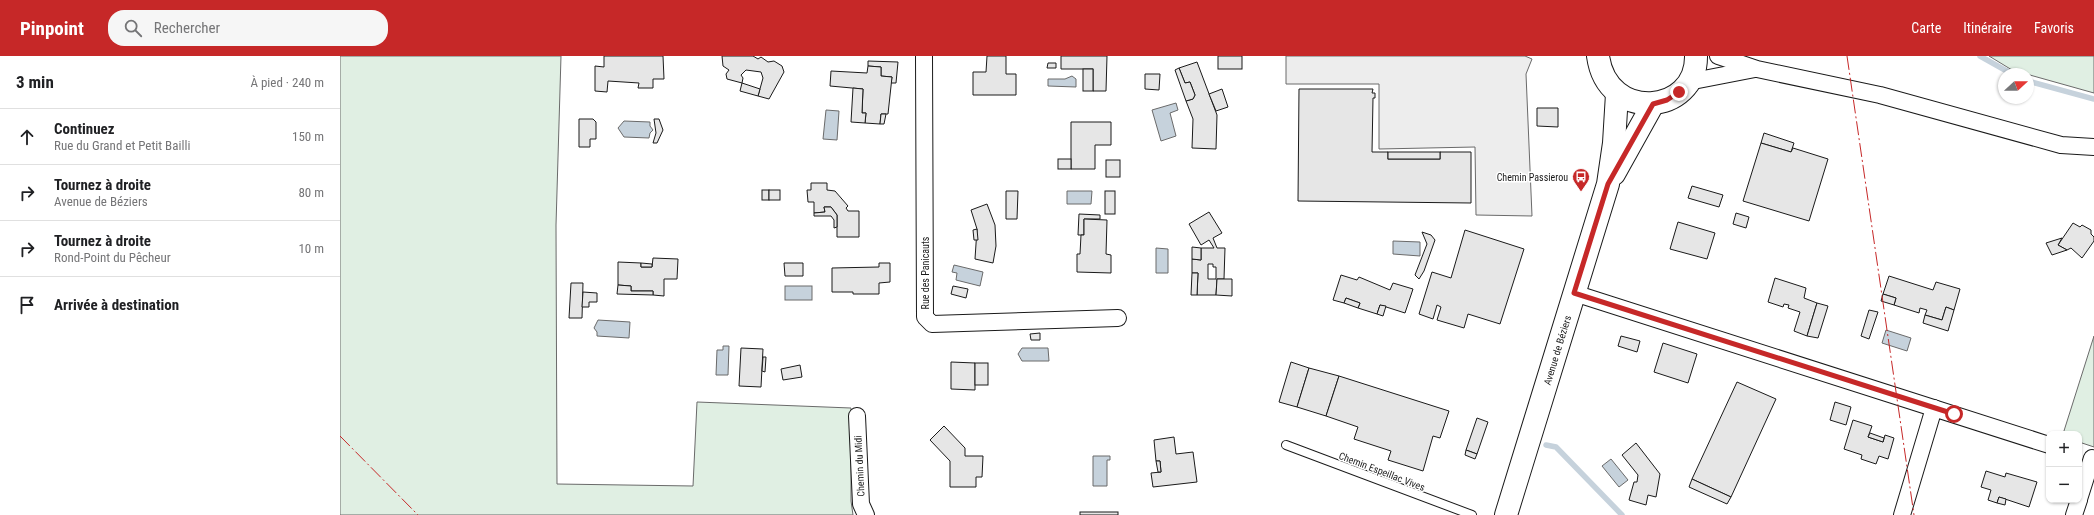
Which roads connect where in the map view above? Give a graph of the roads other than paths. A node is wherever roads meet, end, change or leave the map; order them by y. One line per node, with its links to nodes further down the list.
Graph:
1 (924, 56): 12 (street, Rue des Panicauts)
2 (1597, 56): 7 (main road)
3 (1696, 56): 6 (main road)
4 (1718, 56): 5 (street)
5 (1757, 69): 6 (street); 9 (street)
6 (1688, 82): 8 (main road)
7 (1617, 94): 8 (main road); 10 (main road, Avenue de Béziers)
8 (1653, 104): 10 (main road, Avenue de Béziers)
9 (2094, 147)
10 (1608, 184): 11 (main road, Avenue de Béziers)
11 (1574, 293): 13 (street); 22 (main road, Avenue de Béziers)
12 (1118, 318)
13 (1934, 408): 15 (street); 23 (street)
14 (857, 416): 20 (street, Chemin du Midi)
15 (2046, 443)
16 (1286, 445): 21 (lane, Chemin Espeillac Vives)
17 (2088, 457): 18 (street)
18 (2082, 486)
19 (2078, 503): 24 (street)
20 (866, 515)
21 (1472, 515)
22 (1506, 515)
23 (1902, 515)
24 (2074, 515)

